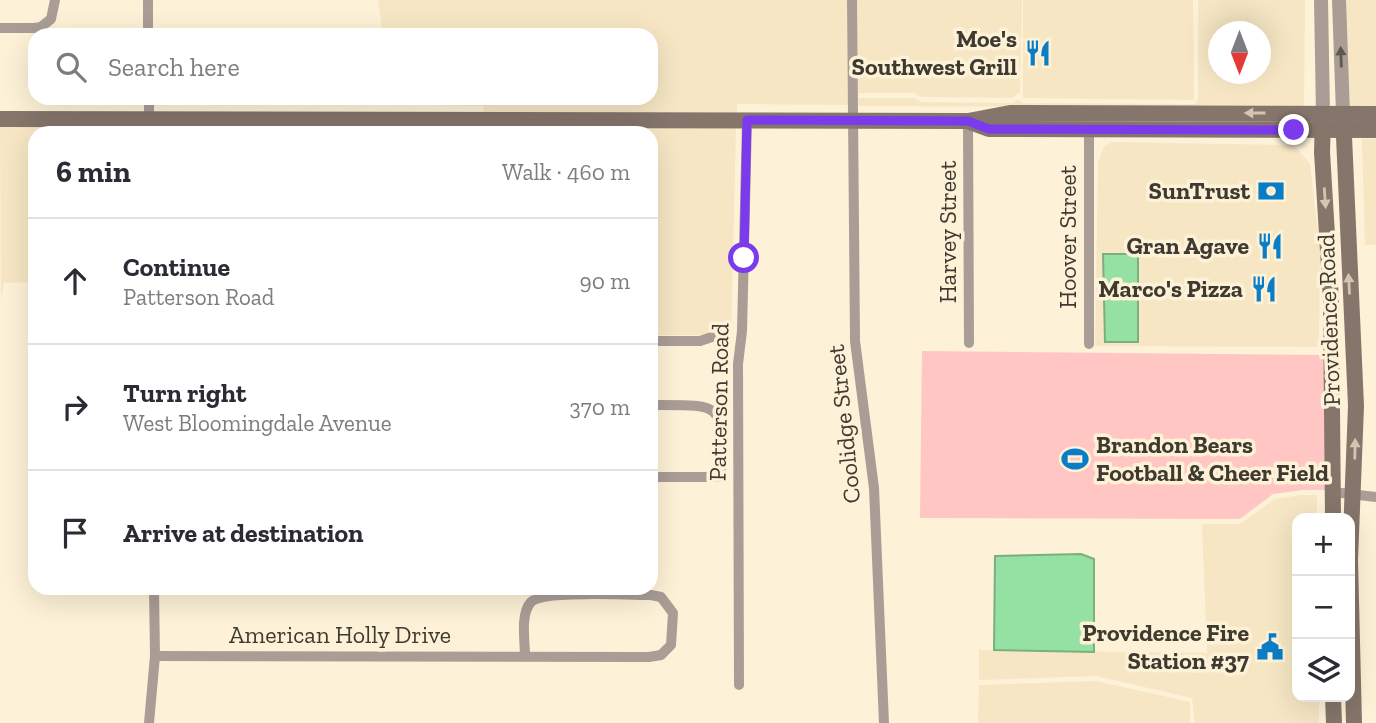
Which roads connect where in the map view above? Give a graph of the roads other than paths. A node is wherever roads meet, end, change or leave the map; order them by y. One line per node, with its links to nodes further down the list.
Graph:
1 (55, 0): 6 (street)
2 (148, 0): 7 (street)
3 (852, 0): 13 (street, Coolidge Street)
4 (1321, 0): 15 (street, Providence Road)
5 (1339, 0): 16 (street, Providence Road, one-way to 5)
6 (0, 28)
7 (148, 28)
8 (149, 105): 17 (street)
9 (1081, 113): 14 (main road); 15 (main road, one-way to 9); 19 (main road)
10 (1376, 114): 16 (main road)
11 (0, 119): 17 (main road)
12 (747, 120): 13 (main road); 18 (main road); 35 (street, Patterson Road)
13 (854, 121): 14 (main road); 38 (street, Coolidge Street)
14 (968, 121): 19 (main road); 24 (street, Harvey Street)
15 (1323, 122): 16 (main road); 20 (main road); 28 (main road, Providence Road, one-way to 28)
16 (1344, 122): 21 (main road); 29 (main road, Providence Road, one-way to 16)
17 (149, 126)
18 (521, 126)
19 (1006, 129): 20 (main road)
20 (1089, 129): 25 (street, Hoover Street)
21 (1376, 130)
22 (715, 336): 23 (street)
23 (658, 341)
24 (969, 342)
25 (1089, 345)
26 (658, 405): 27 (street)
27 (658, 477)
28 (1333, 492): 29 (street); 31 (main road, Providence Road)
29 (1354, 493): 30 (street); 40 (main road, Providence Road)
30 (1376, 496)
31 (1333, 513)
32 (155, 595): 33 (street)
33 (155, 656): 34 (street, American Holly Drive); 37 (street)
34 (525, 656): 34 (street, American Holly Drive)
35 (738, 685)
36 (1333, 702): 39 (main road)
37 (149, 723)
38 (884, 723)
39 (1334, 723)
40 (1354, 723)

